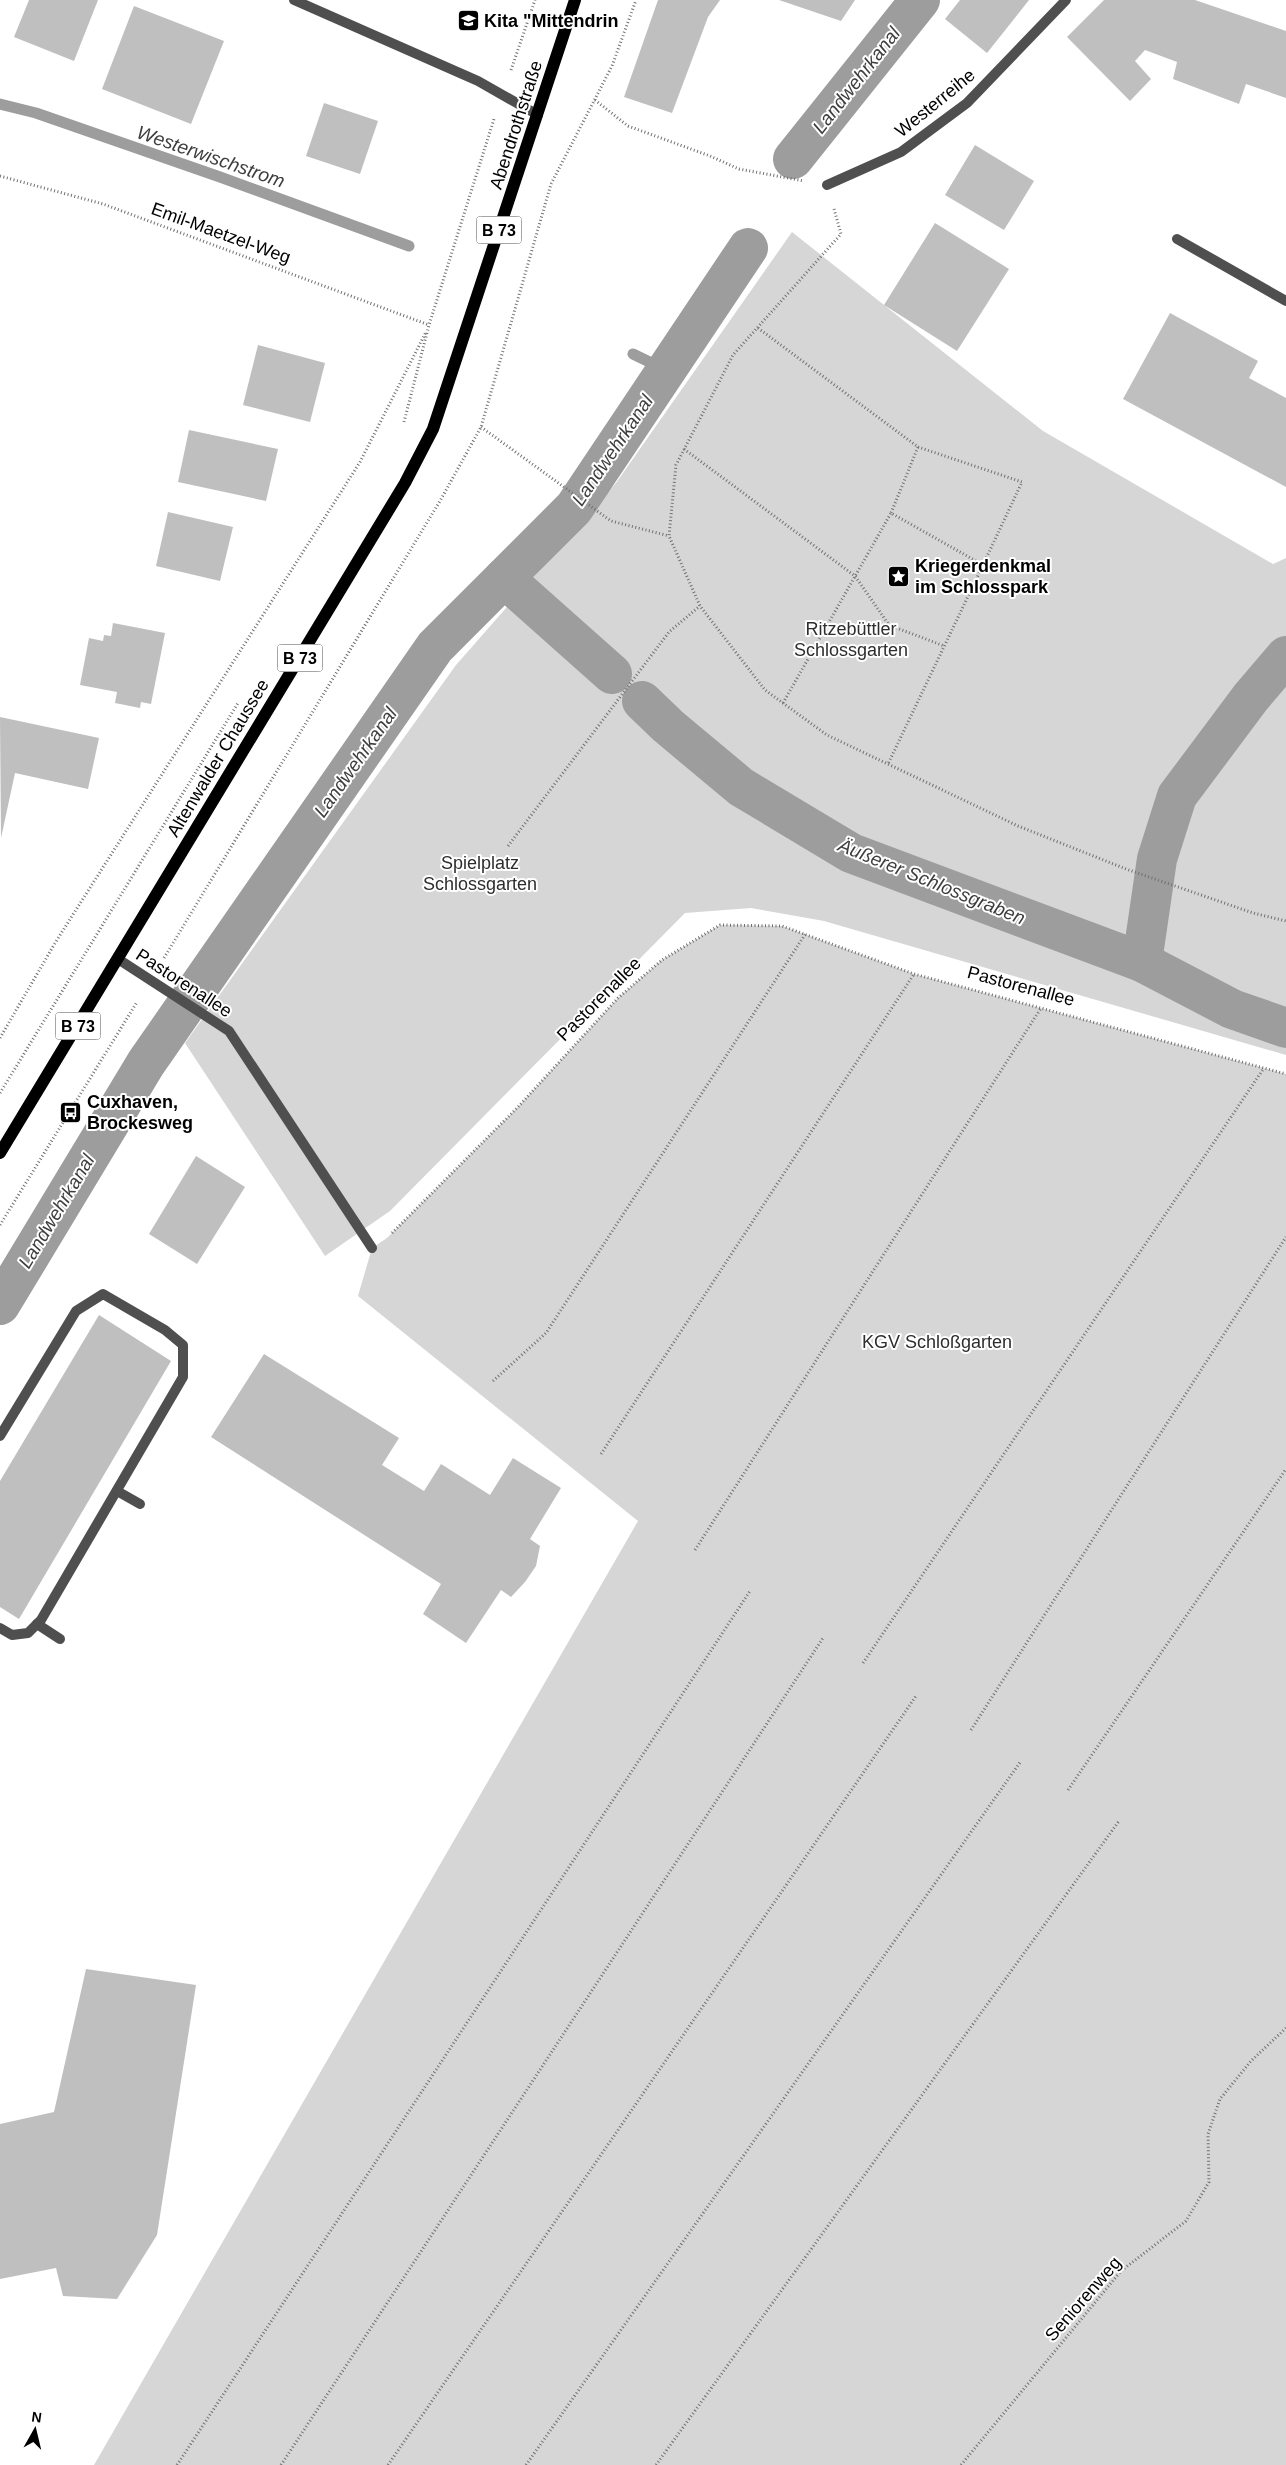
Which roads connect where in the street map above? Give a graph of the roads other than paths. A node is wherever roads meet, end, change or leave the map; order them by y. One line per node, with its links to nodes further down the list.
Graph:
1 (294, 0): 4 (street)
2 (575, 0): 4 (main road, Abendrothstraße / B 73)
3 (1066, 0): 5 (street, Westerreihe)
4 (538, 115): 8 (main road, Abendrothstraße / B 73)
5 (827, 185)
6 (1177, 239): 7 (street)
7 (1286, 301)
8 (460, 346): 9 (main road, Altenwalder Chaussee / B 73)
9 (118, 959): 10 (main road, Altenwalder Chaussee / B 73); 11 (street, Pastorenallee)
10 (0, 1153)
11 (372, 1248)
12 (0, 1436): 13 (street)
13 (117, 1492): 14 (street); 15 (street)
14 (140, 1504)
15 (37, 1624): 16 (street); 17 (street)
16 (0, 1628)
17 (60, 1638)

